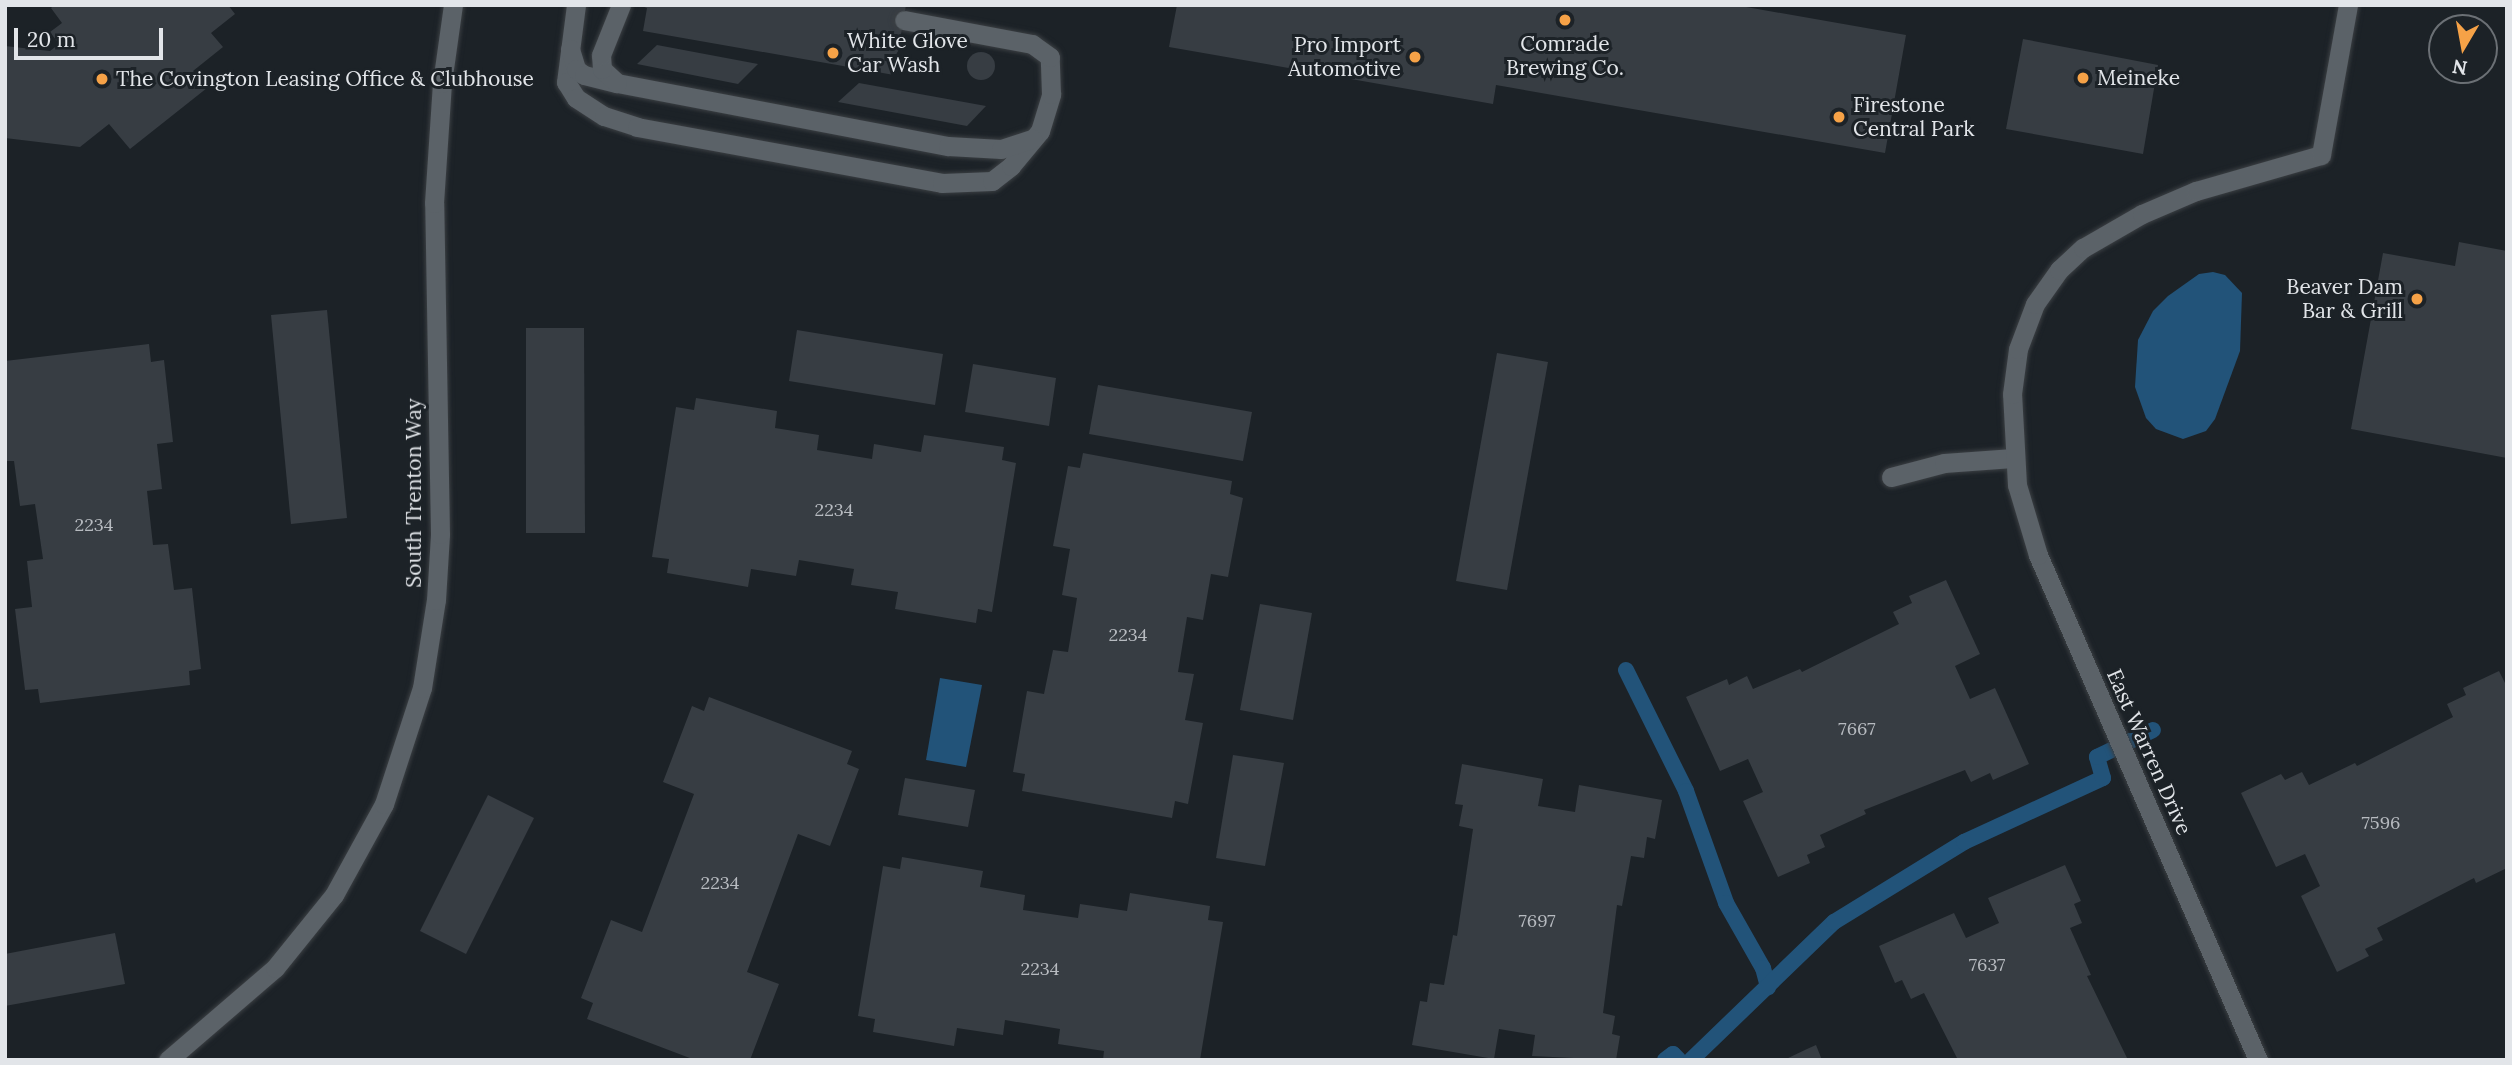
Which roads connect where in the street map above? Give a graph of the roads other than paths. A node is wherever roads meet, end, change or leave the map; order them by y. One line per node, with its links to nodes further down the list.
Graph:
1 (453, 5): 11 (street, South Trenton Way)
2 (576, 5): 6 (street)
3 (621, 5): 7 (street)
4 (2348, 5): 9 (street, East Warren Drive)
5 (904, 20): 8 (street)
6 (570, 45): 7 (street); 8 (street)
7 (617, 83): 8 (street)
8 (1040, 131)
9 (2013, 458): 10 (street); 12 (street, East Warren Drive)
10 (1891, 477)
11 (168, 1060)
12 (2258, 1060)

